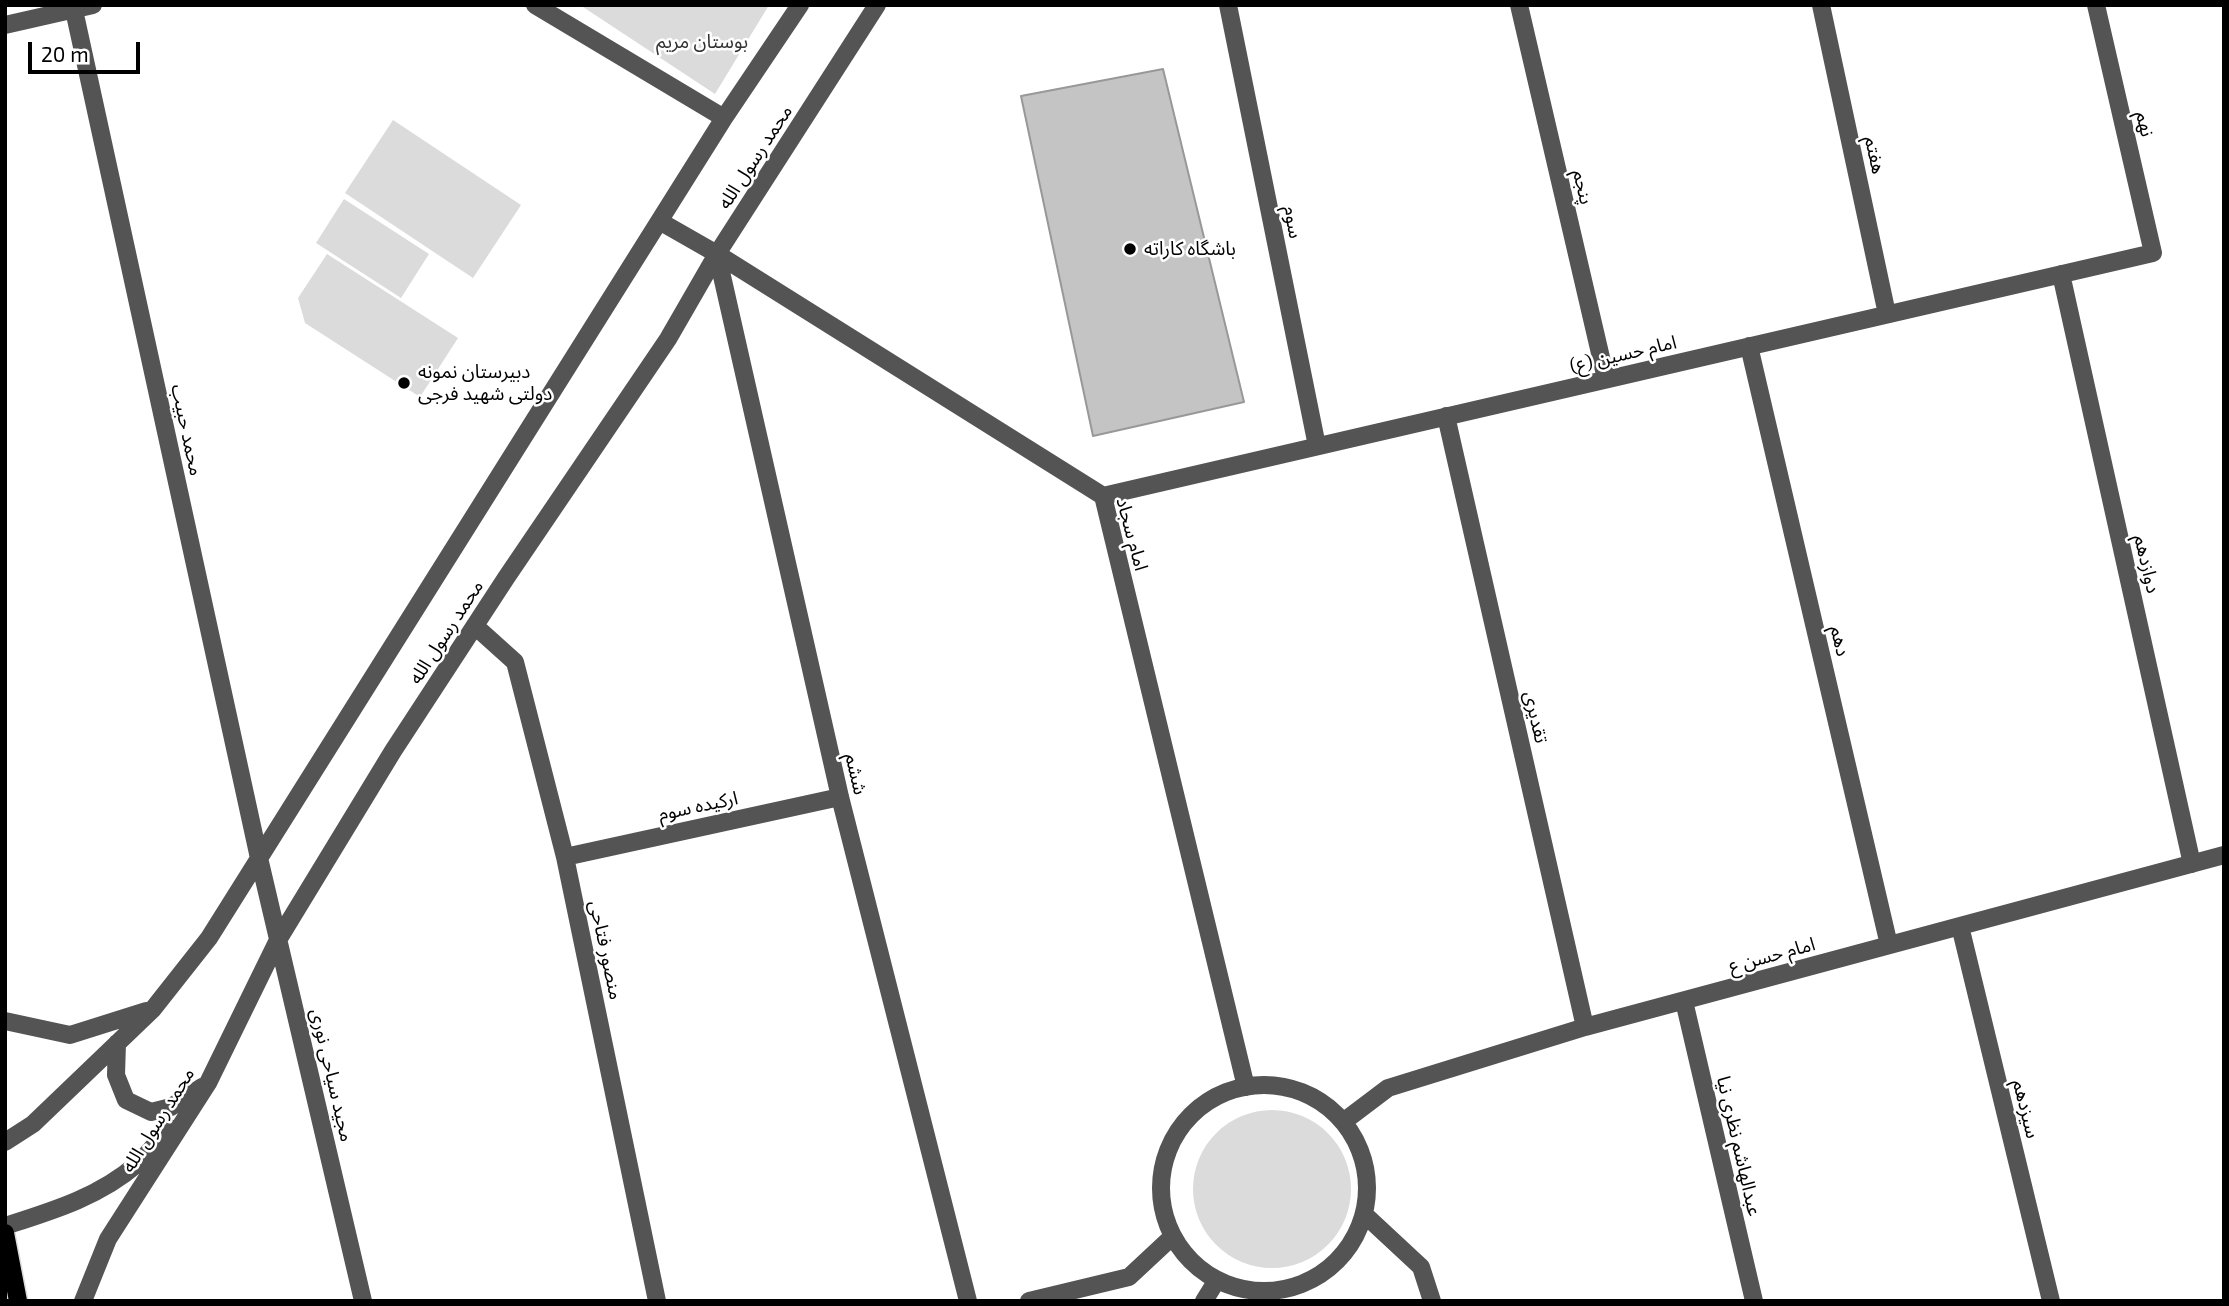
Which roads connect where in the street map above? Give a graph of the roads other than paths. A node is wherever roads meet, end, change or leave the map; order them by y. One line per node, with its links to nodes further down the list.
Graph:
1 (93, 5): 9 (street)
2 (534, 5): 11 (street)
3 (800, 5): 11 (street, محمد رسول الله)
4 (877, 5): 14 (street, محمد رسول الله)
5 (1228, 5): 20 (street, سوم)
6 (1519, 5): 18 (street, پنجم)
7 (1821, 5): 16 (street, هفتم)
8 (2096, 5): 13 (street, نهم)
9 (74, 10): 10 (street); 26 (street, محمد حبیب)
10 (5, 25)
11 (724, 118): 12 (street, محمد رسول الله)
12 (661, 222): 14 (street, امام سجاد); 26 (street, محمد رسول الله)
13 (2153, 253): 15 (street, امام حسین (ع))
14 (718, 254): 21 (street, امام سجاد); 22 (street, محمد رسول الله); 23 (street, ششم)
15 (2061, 274): 16 (street, امام حسین (ع)); 27 (street, دوازدهم)
16 (1887, 314): 17 (street, امام حسین (ع))
17 (1749, 346): 18 (street, امام حسین (ع)); 30 (street, دهم)
18 (1606, 379): 19 (street, امام حسین (ع))
19 (1446, 416): 20 (street, امام حسین (ع)); 34 (street, تقدیری)
20 (1317, 446): 21 (street, امام حسین (ع))
21 (1103, 496): 37 (street, امام سجاد)
22 (475, 626): 25 (street, منصور فتاحی); 29 (street, محمد رسول الله)
23 (840, 797): 25 (street, ارکیده سوم); 49 (street, ششم)
24 (2224, 855): 27 (street, امام حسن ع)
25 (565, 857): 48 (street, منصور فتاحی)
26 (259, 858): 29 (street, مجید سیاحی نوری); 32 (street, محمد رسول الله)
27 (2192, 864): 28 (street, امام حسن ع)
28 (1960, 926): 30 (street, امام حسن ع); 54 (street, سیزدهم)
29 (278, 940): 36 (street, محمد رسول الله); 47 (street, مجید سیاحی نوری)
30 (1889, 945): 31 (street, امام حسن ع)
31 (1684, 1001): 34 (street, امام حسن ع); 53 (street, عبدالهاشم نظری نیا)
32 (153, 1009): 33 (street); 35 (street, محمد رسول الله)
33 (5, 1021)
34 (1585, 1027): 38 (street, امام حسن ع)
35 (117, 1043): 36 (street); 39 (street, محمد رسول الله)
36 (208, 1083): 41 (street); 46 (street, محمد رسول الله)
37 (1246, 1087): 38 (street); 43 (street)
38 (1343, 1122): 40 (street)
39 (5, 1142)
40 (1364, 1214): 44 (street); 52 (street)
41 (5, 1226)
42 (5, 1233): 45 (main road)
43 (1173, 1236): 44 (street); 50 (street)
44 (1217, 1280): 51 (street)
45 (18, 1301)
46 (83, 1301)
47 (363, 1301)
48 (657, 1301)
49 (968, 1301)
50 (1029, 1301)
51 (1205, 1301)
52 (1432, 1301)
53 (1754, 1301)
54 (2051, 1301)

